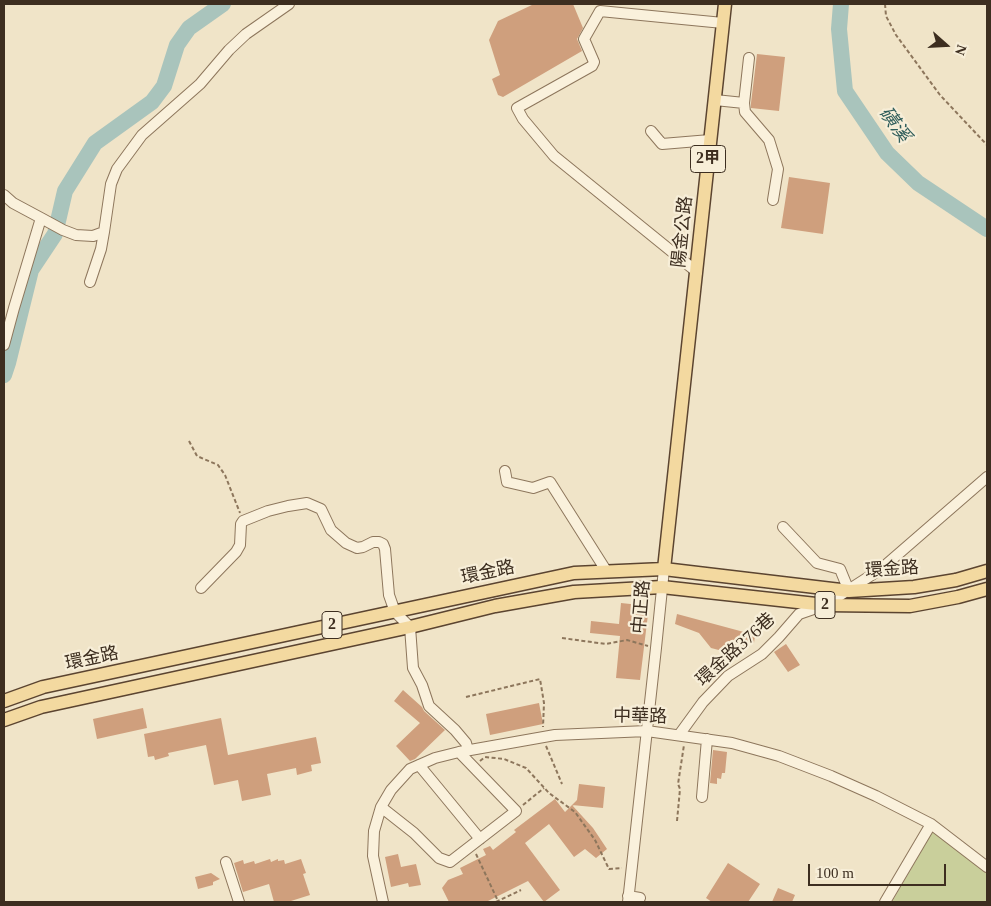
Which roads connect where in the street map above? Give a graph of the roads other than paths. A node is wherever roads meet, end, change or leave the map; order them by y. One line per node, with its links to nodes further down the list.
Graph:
1 (289, 4): 12 (street)
2 (725, 4): 3 (main road, 陽金公路 / 2甲)
3 (723, 23): 5 (main road, 陽金公路 / 2甲); 13 (street)
4 (749, 58): 6 (street)
5 (715, 100): 6 (street); 8 (main road, 陽金公路 / 2甲)
6 (744, 102): 10 (street)
7 (651, 131): 8 (street)
8 (710, 140): 13 (main road, 陽金公路 / 2甲)
9 (4, 195): 11 (street)
10 (773, 200)
11 (41, 218): 12 (street); 16 (street)
12 (104, 232): 14 (street)
13 (697, 272): 15 (main road, 陽金公路 / 2甲)
14 (90, 282)
15 (692, 315): 20 (main road, 中正路 / 2甲)
16 (4, 345)
17 (505, 471): 22 (street)
18 (987, 477): 26 (street, 環金路376巷)
19 (782, 528): 26 (street)
20 (664, 570): 22 (main road, 環金路 / 2); 23 (street, 中正路); 26 (main road, 環金路 / 2)
21 (987, 571): 26 (main road, 環金路 / 2)
22 (607, 572): 28 (main road, 環金路 / 2)
23 (662, 587): 27 (main road, 環金路 / 2); 29 (main road, 環金路 / 2); 32 (street, 中正路)
24 (200, 588): 28 (street)
25 (987, 589): 27 (main road, 環金路 / 2)
26 (849, 590): 27 (street, 環金路376巷)
27 (825, 605): 33 (street, 環金路376巷)
28 (395, 612): 29 (street); 30 (main road, 環金路 / 2)
29 (410, 627): 31 (main road, 環金路 / 2); 35 (street)
30 (4, 701)
31 (4, 720)
32 (647, 731): 33 (street, 中華路); 35 (street, 中華路); 44 (street, 中正路)
33 (682, 735): 34 (street, 中華路)
34 (707, 739): 37 (street); 39 (street, 中華路)
35 (464, 751): 36 (street, 中華路); 40 (street)
36 (418, 765): 38 (street, 中華路); 40 (street)
37 (702, 797)
38 (381, 807): 40 (street); 46 (street, 中華路)
39 (931, 824): 42 (street, 中華路); 47 (street)
40 (476, 842)
41 (226, 862): 45 (street)
42 (987, 867)
43 (640, 898): 44 (street)
44 (628, 899)
45 (239, 902)
46 (382, 902)
47 (885, 902)

